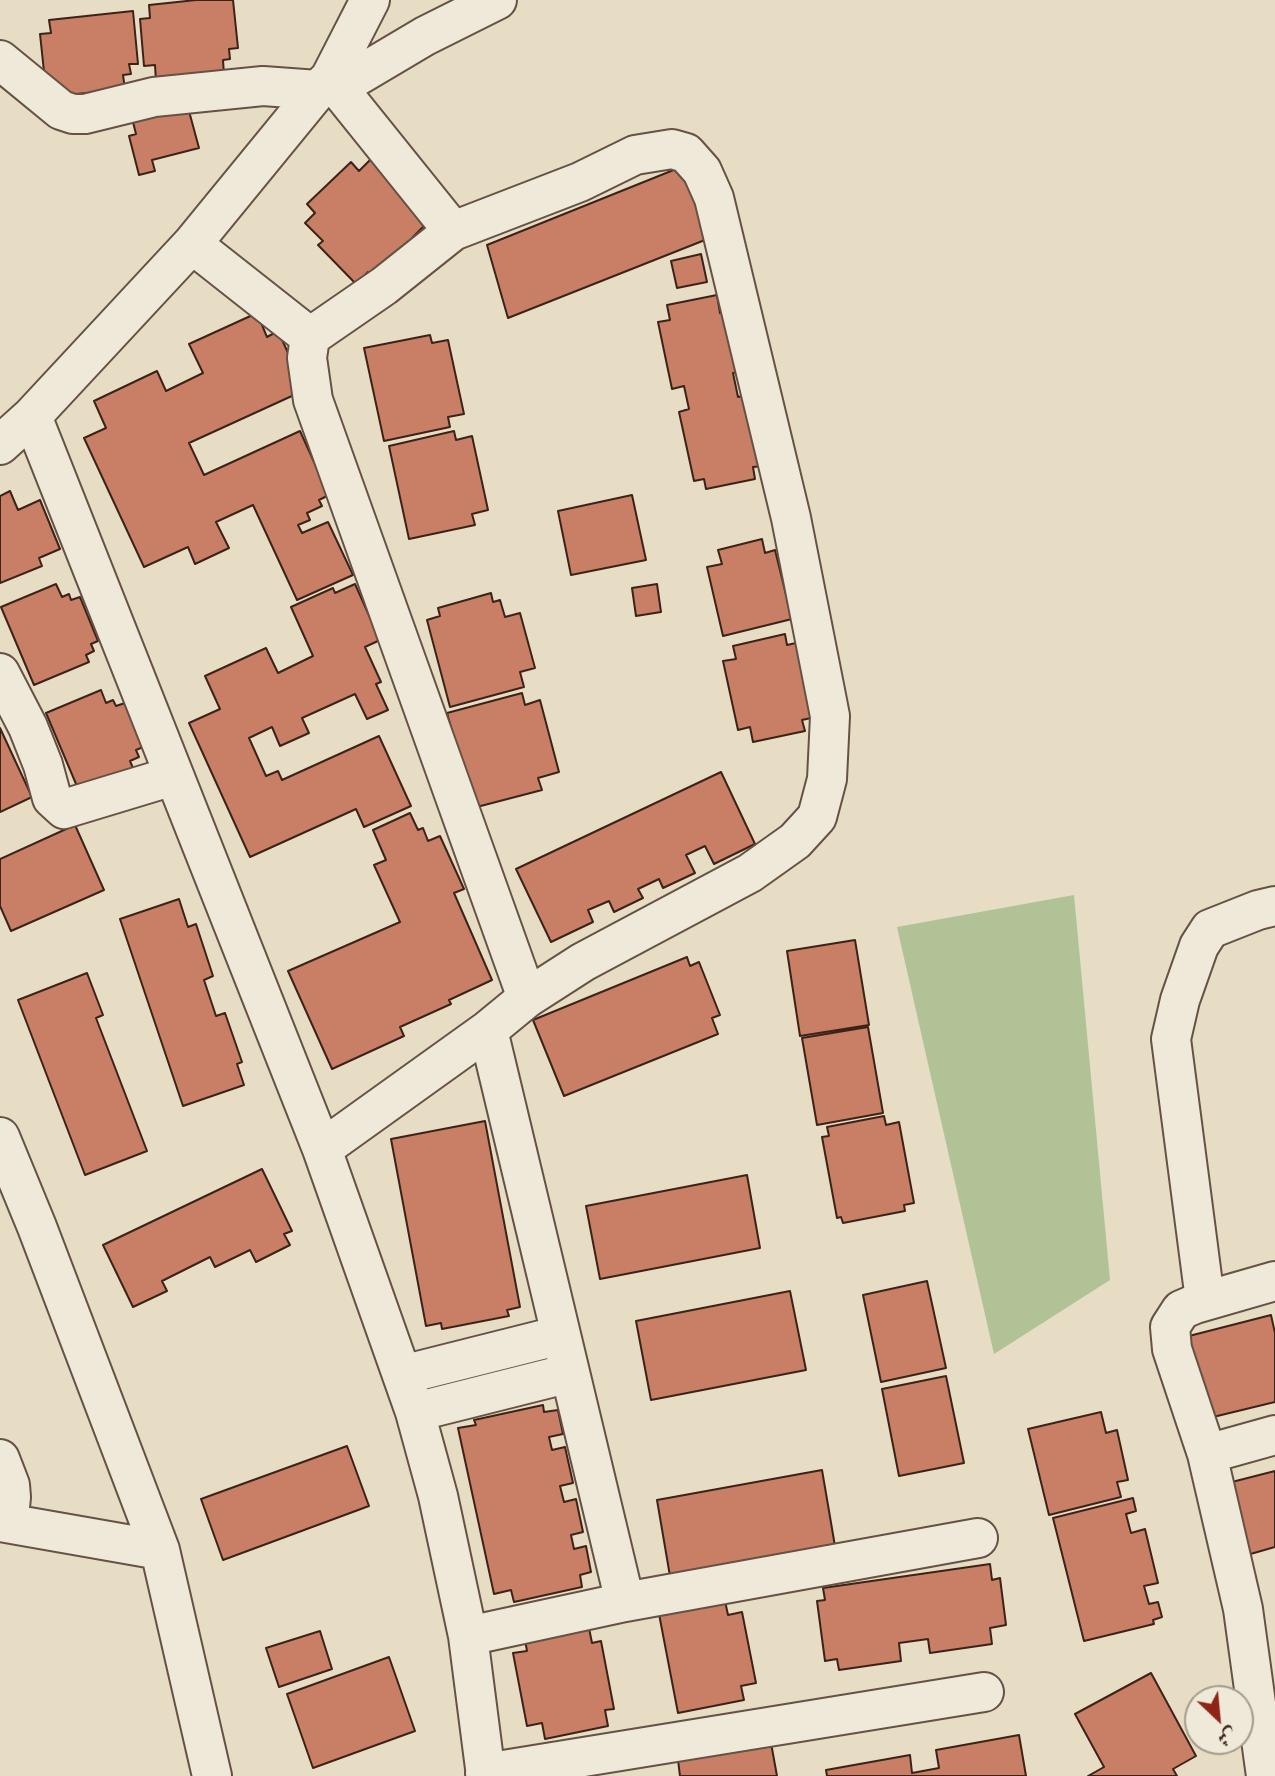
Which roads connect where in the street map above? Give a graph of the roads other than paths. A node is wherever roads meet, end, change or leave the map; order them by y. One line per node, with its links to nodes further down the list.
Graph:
1 (370, 0): 4 (street)
2 (497, 0): 4 (street)
3 (0, 60): 4 (street)
4 (329, 85): 5 (street); 6 (street)
5 (453, 231): 7 (street); 13 (street)
6 (192, 244): 7 (street); 8 (street)
7 (310, 337): 13 (street)
8 (32, 416): 9 (street); 11 (street)
9 (0, 445)
10 (0, 673): 11 (street)
11 (173, 776): 16 (street)
12 (1275, 906): 18 (street)
13 (527, 998): 14 (street)
14 (488, 1030): 16 (street); 19 (street)
15 (0, 1136): 28 (street)
16 (322, 1149): 21 (street)
17 (1275, 1281): 18 (street)
18 (1205, 1300): 24 (street)
19 (561, 1335): 20 (street); 21 (street)
20 (570, 1373): 22 (street); 29 (street)
21 (402, 1375): 22 (street)
22 (415, 1412): 31 (street)
23 (1275, 1435): 24 (street)
24 (1207, 1454): 30 (street)
25 (0, 1459): 26 (street)
26 (0, 1521): 28 (street)
27 (978, 1538): 29 (street)
28 (160, 1550): 34 (street)
29 (625, 1602): 31 (street)
30 (1259, 1605): 35 (street)
31 (468, 1636): 33 (street)
32 (984, 1692): 33 (street)
33 (486, 1774)
34 (212, 1776)
35 (1266, 1776)

